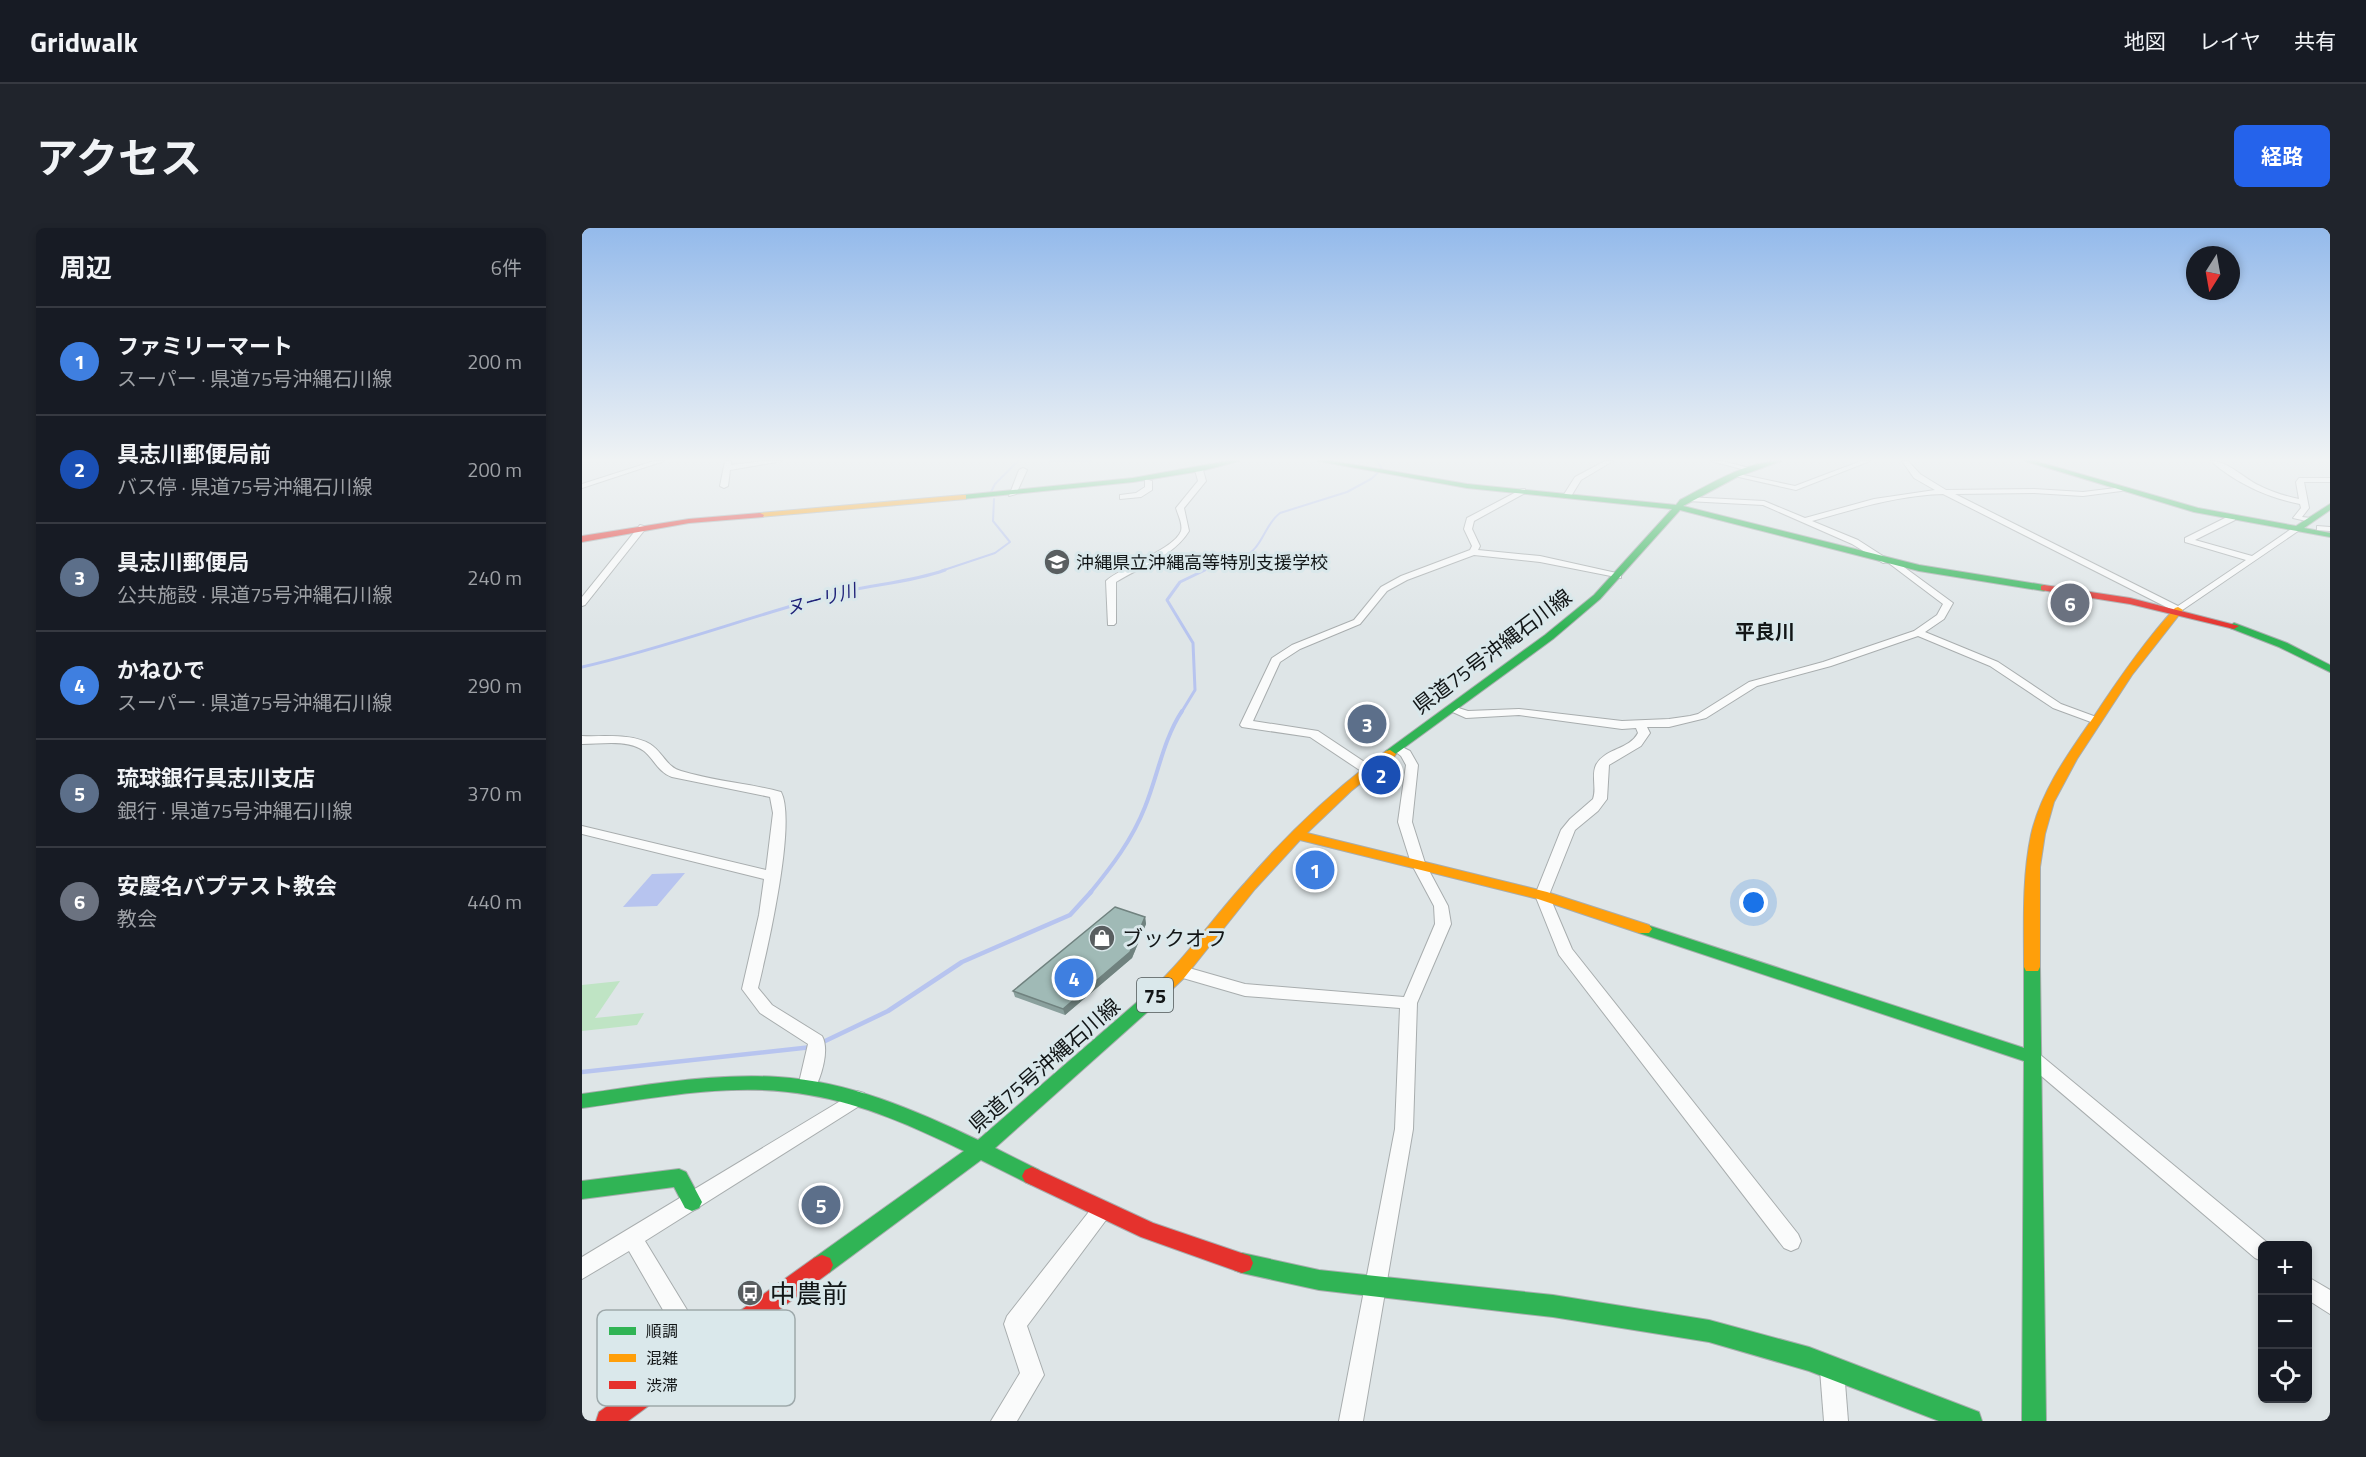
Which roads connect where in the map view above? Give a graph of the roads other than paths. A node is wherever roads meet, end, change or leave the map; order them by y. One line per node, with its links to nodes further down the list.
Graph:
1 (731, 517): 15 (main road)
2 (1183, 517): 25 (street)
3 (1476, 517): 19 (street)
4 (1670, 517): 22 (main road, 県道75号沖縄石川線 / 75)
5 (1731, 517): 21 (main road)
6 (1794, 517): 13 (street)
7 (1818, 517): 13 (street)
8 (1994, 517): 24 (street)
9 (2227, 517): 12 (main road)
10 (2298, 517): 14 (street)
11 (2315, 517): 14 (main road)
12 (2232, 518): 14 (main road); 20 (street)
13 (1803, 521): 21 (street)
14 (2303, 525): 17 (main road); 20 (street)
15 (643, 527): 18 (main road); 23 (street)
16 (2330, 529): 17 (street)
17 (2325, 531)
18 (582, 539)
19 (1473, 552): 22 (street); 33 (street)
20 (2253, 559): 24 (street)
21 (1888, 561): 24 (main road); 26 (street)
22 (1618, 576): 28 (main road, 県道75号沖縄石川線 / 75)
23 (582, 603)
24 (2178, 610): 27 (main road); 29 (main road)
25 (1111, 623)
26 (1918, 633): 29 (street); 30 (street)
27 (2330, 669)
28 (1452, 709): 30 (street); 32 (main road, 県道75号沖縄石川線 / 75)
29 (2095, 720): 41 (main road)
30 (1641, 726): 38 (street)
31 (582, 740): 37 (street)
32 (1398, 749): 33 (main road, 県道75号沖縄石川線 / 75); 36 (street)
33 (1368, 770): 35 (main road, 県道75号沖縄石川線 / 75)
34 (582, 830): 37 (street)
35 (1298, 835): 36 (main road); 39 (main road, 県道75号沖縄石川線 / 75)
36 (1418, 863): 38 (main road); 40 (street)
37 (770, 876): 42 (street)
38 (1542, 894): 41 (main road); 50 (street)
39 (1182, 972): 40 (street); 45 (main road, 県道75号沖縄石川線 / 75)
40 (1409, 1003): 53 (street)
41 (2031, 1057): 51 (street); 65 (main road)
42 (807, 1088): 43 (main road); 44 (main road)
43 (857, 1098): 45 (main road); 47 (street)
44 (582, 1101)
45 (981, 1149): 48 (main road); 57 (main road, 県道75号沖縄石川線 / 75)
46 (582, 1190): 47 (main road)
47 (692, 1202): 49 (street)
48 (1102, 1210): 53 (main road); 61 (street)
49 (632, 1238): 52 (street); 56 (street)
50 (1791, 1241)
51 (2258, 1248)
52 (582, 1269)
53 (1375, 1288): 58 (main road); 62 (street)
54 (2312, 1290): 55 (street)
55 (2330, 1303)
56 (675, 1310)
57 (761, 1310)
58 (1832, 1368): 63 (street); 64 (main road)
59 (629, 1406): 60 (main road, 県道75号沖縄石川線 / 75)
60 (608, 1421)
61 (1003, 1421)
62 (1351, 1421)
63 (1836, 1421)
64 (1970, 1421)
65 (2034, 1421)

